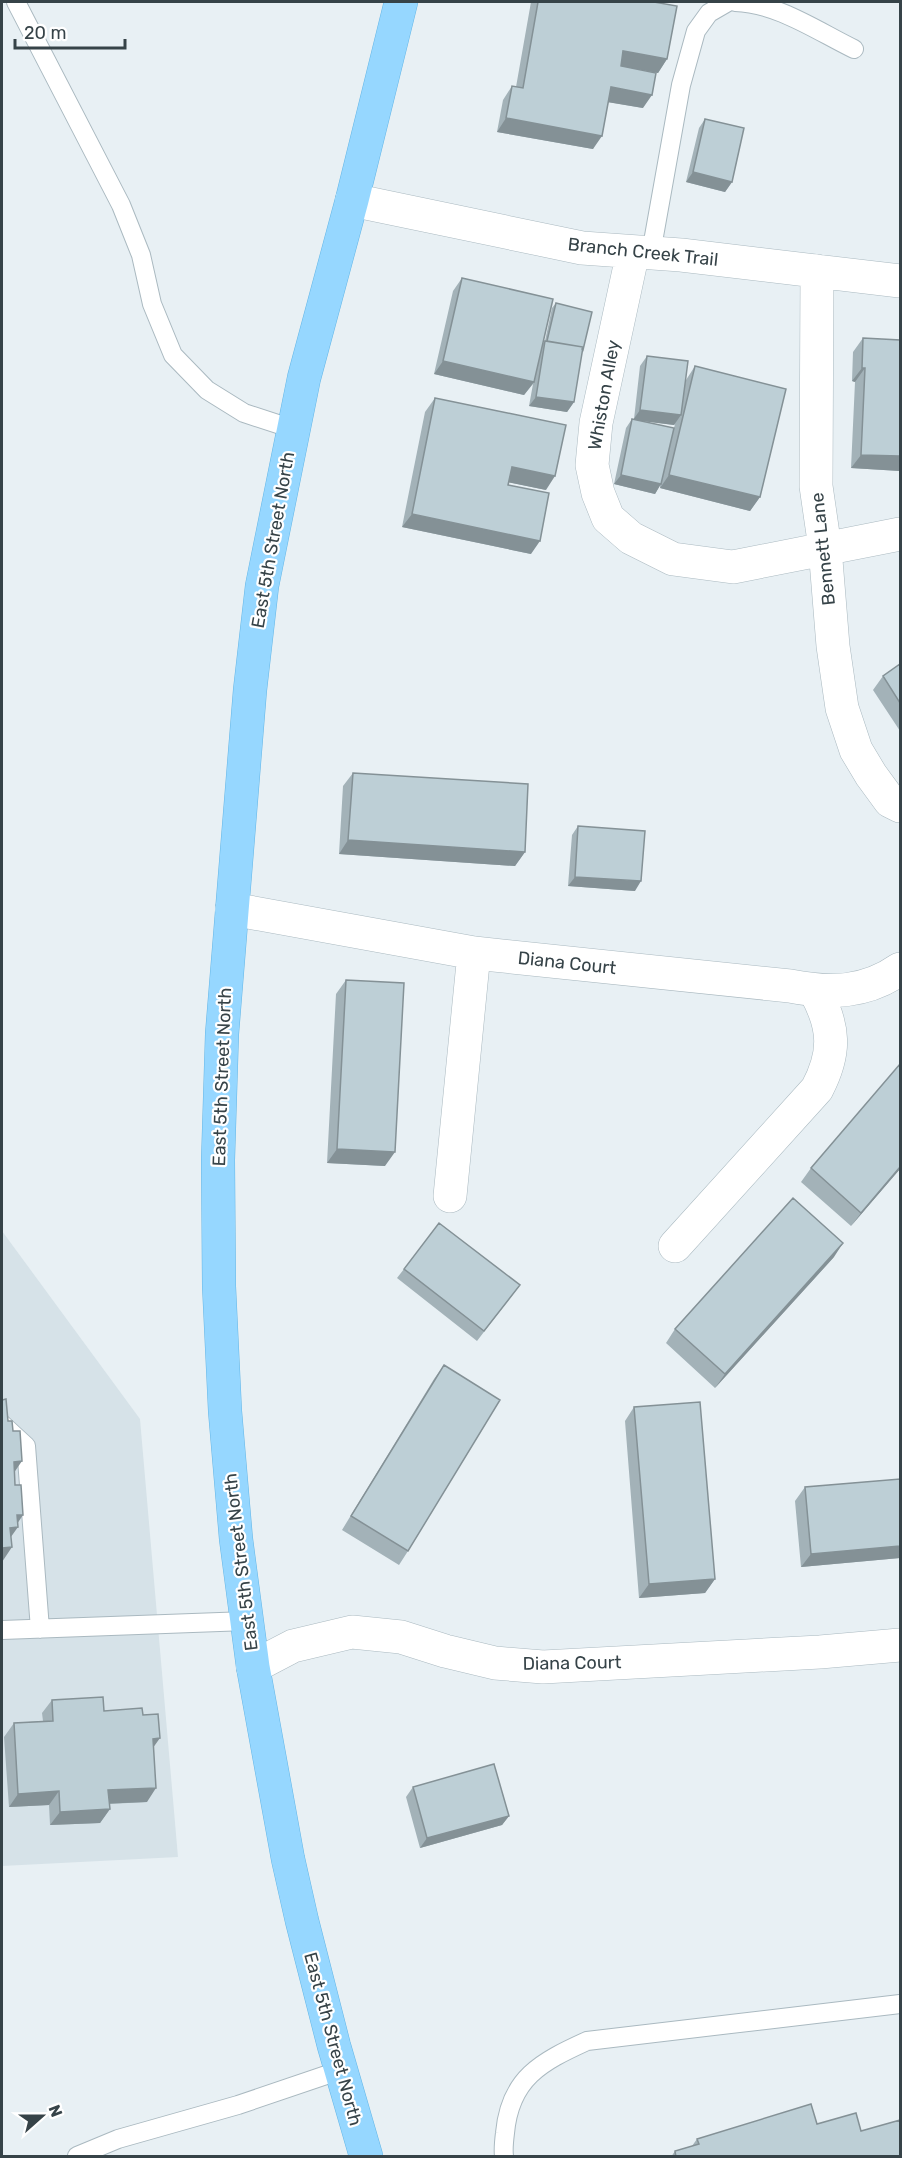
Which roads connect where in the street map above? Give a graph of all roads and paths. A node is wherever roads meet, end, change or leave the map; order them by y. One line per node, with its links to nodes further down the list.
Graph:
1 (16, 2): 10 (lane)
2 (401, 2): 6 (main road, East 5th Street North)
3 (728, 2): 7 (lane)
4 (735, 2): 5 (lane)
5 (854, 49)
6 (352, 200): 7 (street, Branch Creek Trail); 10 (main road, East 5th Street North)
7 (642, 252): 8 (street, Branch Creek Trail); 12 (street, Whiston Alley)
8 (817, 271): 9 (street, Branch Creek Trail); 12 (street, Bennett Lane)
9 (900, 281)
10 (293, 429): 14 (main road, East 5th Street North)
11 (900, 534): 12 (street, Whiston Alley)
12 (825, 548): 13 (street, Bennett Lane)
13 (900, 806)
14 (232, 909): 15 (street, Diana Court); 21 (main road, East 5th Street North)
15 (474, 953): 17 (street, Diana Court); 18 (street)
16 (900, 969): 17 (street, Diana Court)
17 (815, 991): 19 (street)
18 (450, 1196)
19 (675, 1246)
20 (2, 1424): 22 (lane)
21 (247, 1621): 22 (lane); 25 (main road, East 5th Street North)
22 (40, 1629): 23 (lane)
23 (2, 1630)
24 (900, 1646): 25 (street, Diana Court)
25 (253, 1667): 27 (main road, East 5th Street North)
26 (900, 2004): 30 (lane)
27 (341, 2070): 28 (lane); 29 (main road, East 5th Street North)
28 (77, 2157)
29 (366, 2157)
30 (504, 2157)

